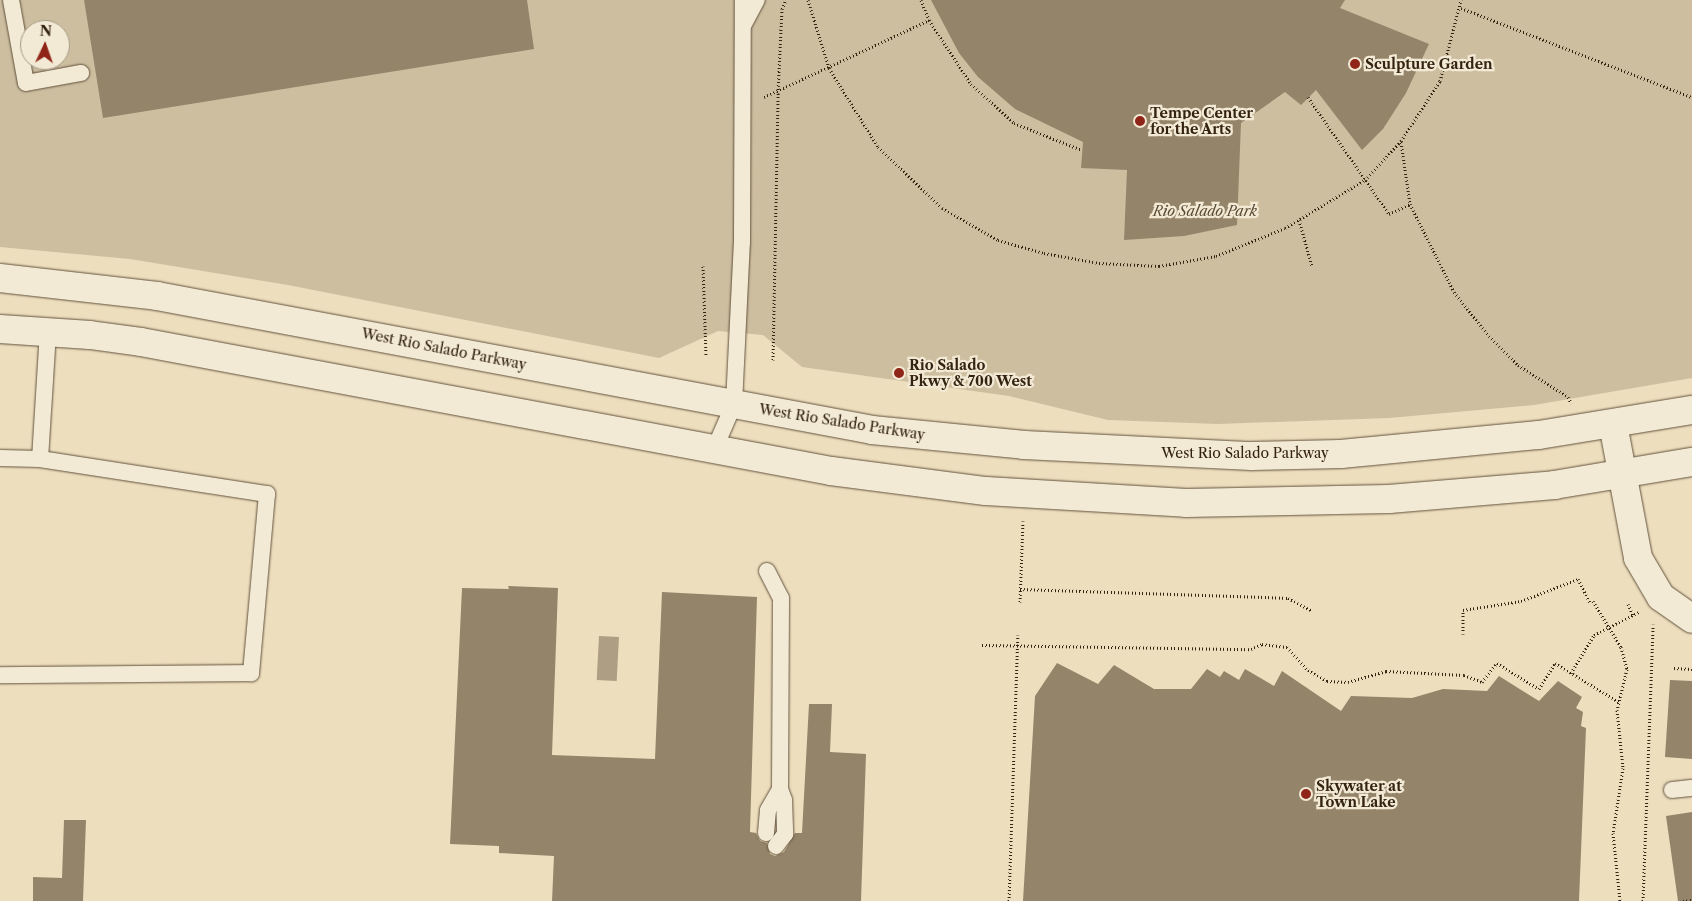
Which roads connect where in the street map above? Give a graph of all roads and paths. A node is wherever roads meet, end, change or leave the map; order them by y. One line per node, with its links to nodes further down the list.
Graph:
1 (11, 0): 12 (lane)
2 (743, 0): 10 (lane)
3 (757, 0): 10 (lane)
4 (786, 0): 13 (path)
5 (808, 0): 11 (path)
6 (921, 0): 9 (path)
7 (1461, 0): 8 (path)
8 (1461, 8): 14 (path); 17 (path)
9 (929, 20): 11 (path); 18 (path)
10 (743, 26): 16 (lane)
11 (829, 68): 13 (path); 21 (path)
12 (81, 73)
13 (778, 92): 16 (path); 28 (path)
14 (1692, 96)
15 (1308, 98): 19 (path)
16 (742, 104): 29 (lane)
17 (1401, 142): 19 (path); 20 (path)
18 (1082, 150)
19 (1365, 180): 20 (path); 21 (path)
20 (1410, 204): 30 (path)
21 (1299, 220): 23 (path)
22 (704, 266): 27 (path)
23 (1312, 266)
24 (0, 278): 29 (main road, West Rio Salado Parkway)
25 (0, 329): 26 (main road)
26 (48, 332): 33 (main road); 35 (lane)
27 (706, 356)
28 (773, 360)
29 (734, 404): 32 (main road, West Rio Salado Parkway); 33 (lane)
30 (1574, 410)
31 (1692, 410): 32 (main road, West Rio Salado Parkway)
32 (1613, 424): 37 (main road)
33 (714, 450): 37 (main road)
34 (0, 458): 35 (lane)
35 (40, 459): 56 (lane)
36 (1692, 462): 37 (main road)
37 (1622, 476): 46 (main road)
38 (1023, 521): 40 (path)
39 (767, 572): 60 (lane)
40 (1020, 589): 41 (path); 43 (path)
41 (1020, 602)
42 (1628, 604): 45 (path)
43 (1311, 610)
44 (1643, 610): 45 (path)
45 (1633, 615): 48 (path)
46 (1692, 619)
47 (1653, 621): 64 (path)
48 (1608, 627): 49 (path); 55 (path); 57 (path)
49 (1463, 634)
50 (1018, 635): 52 (path)
51 (982, 645): 52 (path)
52 (1018, 646): 55 (path); 62 (path)
53 (1674, 668): 54 (path)
54 (1692, 669)
55 (1571, 673): 57 (path)
56 (0, 675)
57 (1619, 702): 63 (path)
58 (1692, 788): 59 (lane)
59 (1672, 790)
60 (771, 839)
61 (1692, 900): 65 (path)
62 (1009, 901)
63 (1620, 901)
64 (1643, 901)
65 (1683, 901)

